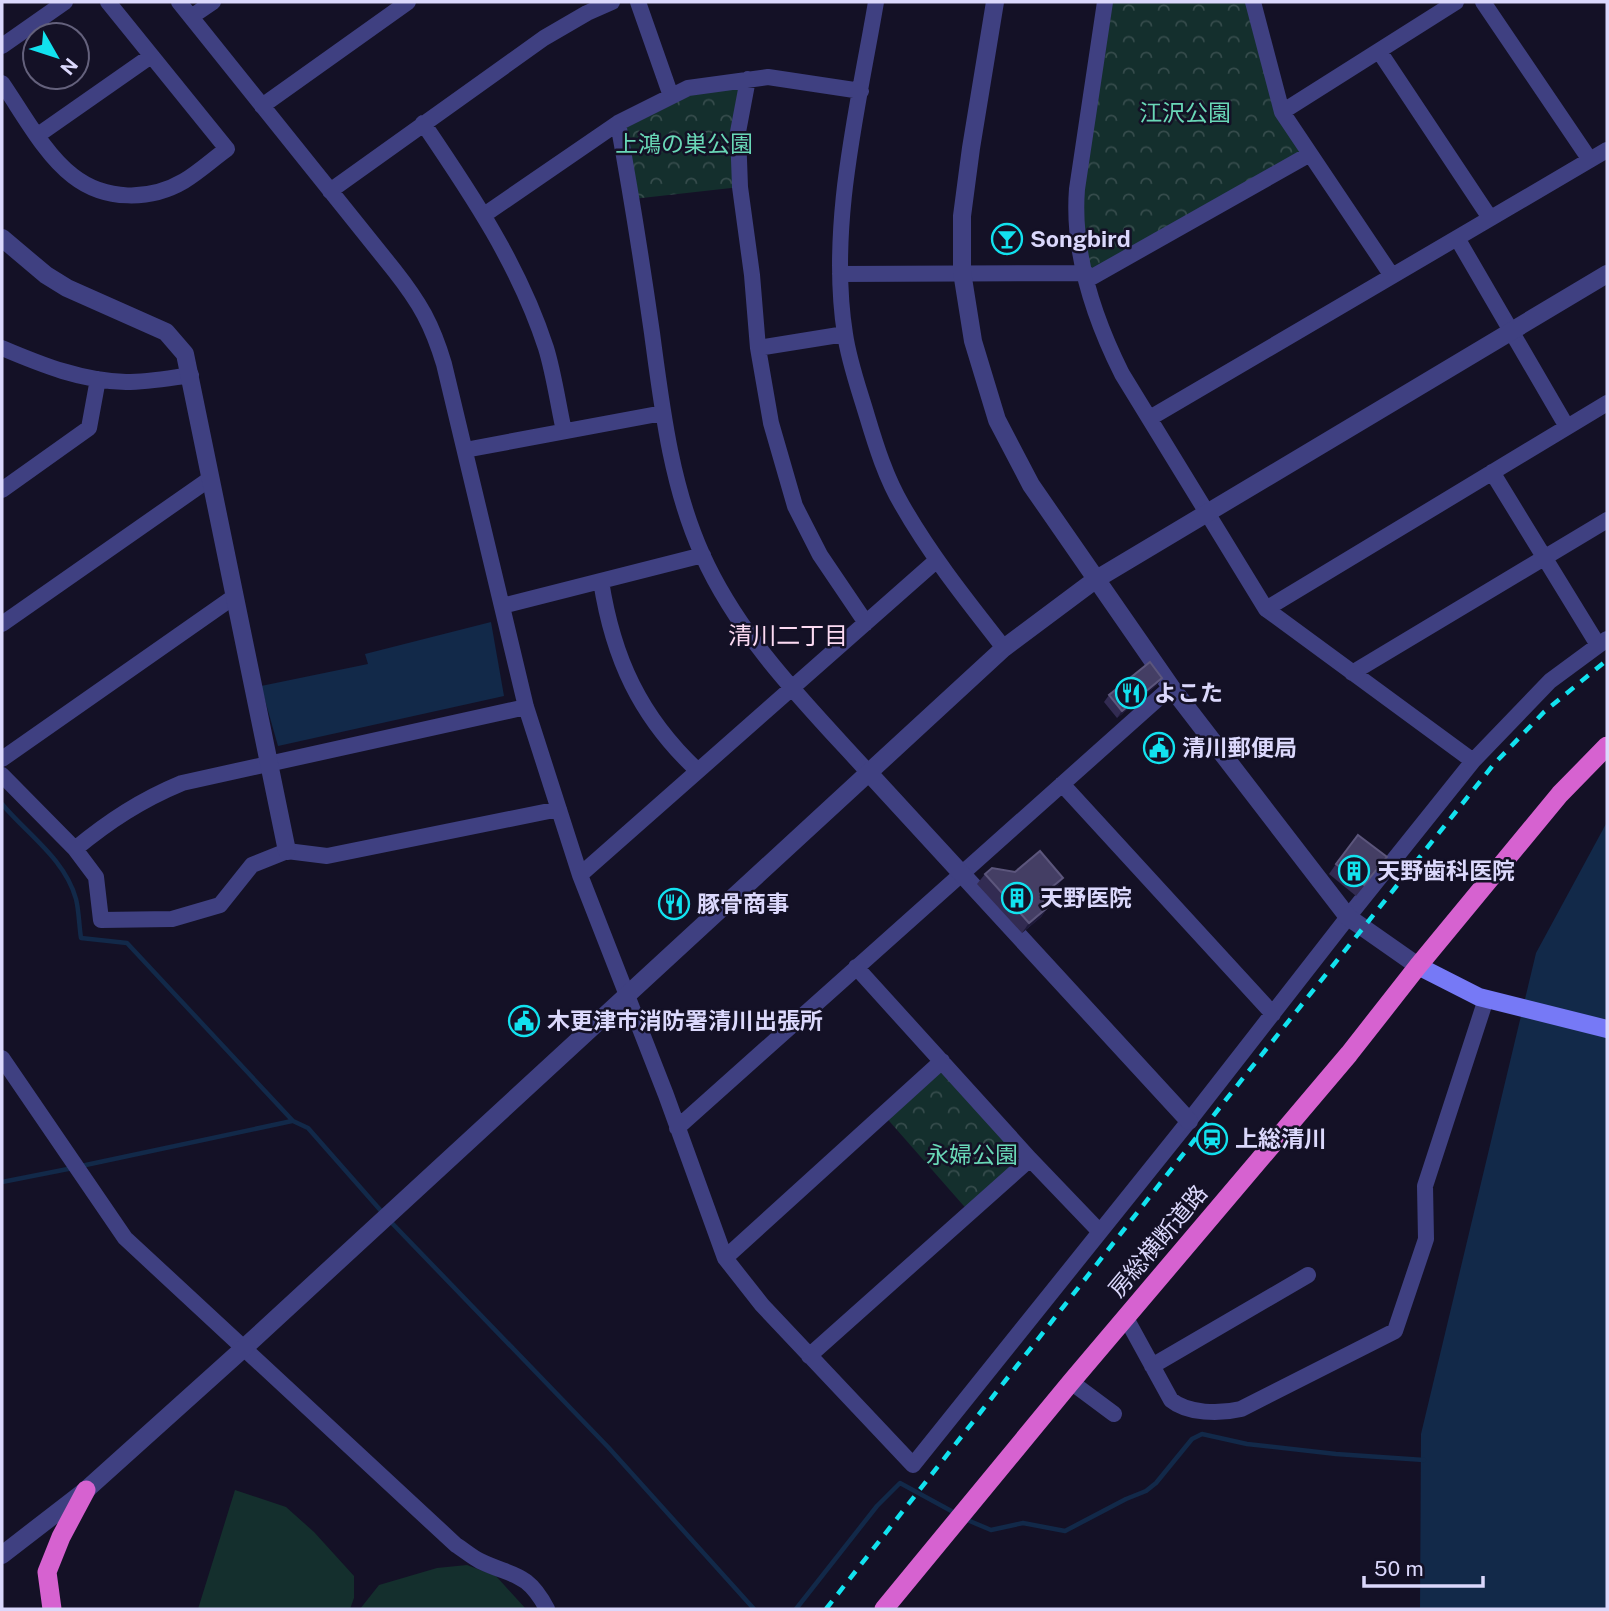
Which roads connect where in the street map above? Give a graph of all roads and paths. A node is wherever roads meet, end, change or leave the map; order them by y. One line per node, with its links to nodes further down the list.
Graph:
1 (65, 2): 15 (street)
2 (108, 2): 17 (street)
3 (179, 2): 14 (street)
4 (213, 2): 14 (street)
5 (408, 2): 22 (street)
6 (612, 2): 24 (street)
7 (638, 2): 21 (street)
8 (876, 2): 19 (street)
9 (995, 2): 35 (street)
10 (1105, 2): 38 (street)
11 (1253, 2): 23 (street)
12 (1456, 2): 16 (street)
13 (1483, 2): 29 (street)
14 (191, 17): 22 (street)
15 (2, 46)
16 (1379, 51): 23 (street); 32 (street)
17 (151, 56): 26 (street); 26 (street)
18 (748, 79): 19 (street); 21 (street); 43 (street)
19 (861, 91): 36 (street)
20 (5, 94): 26 (street)
21 (671, 96): 25 (street)
22 (262, 106): 30 (street)
23 (1282, 113): 28 (street)
24 (423, 123): 30 (street); 31 (street)
25 (618, 123): 31 (street); 47 (street)
26 (38, 135)
27 (1607, 150): 29 (street)
28 (1310, 154): 38 (street); 39 (street)
29 (1590, 160): 32 (street)
30 (330, 191): 51 (street)
31 (484, 215): 50 (street)
32 (1490, 219): 34 (street)
33 (2, 238): 44 (street)
34 (1457, 238): 39 (street); 40 (street)
35 (962, 272): 36 (street); 38 (street); 60 (street)
36 (840, 274): 41 (street)
37 (1607, 274): 40 (street)
38 (1086, 276): 48 (street)
39 (1392, 276): 48 (street)
40 (1510, 330): 49 (street); 55 (street)
41 (845, 334): 43 (street); 59 (street)
42 (2, 348): 45 (street)
43 (758, 348): 65 (street)
44 (191, 375): 45 (street); 53 (street)
45 (98, 379): 54 (street)
46 (1607, 402): 49 (street)
47 (663, 412): 50 (street); 57 (street)
48 (1150, 418): 55 (street)
49 (1567, 427): 52 (street)
50 (564, 431): 51 (street)
51 (465, 450): 63 (street)
52 (1492, 472): 58 (street); 64 (street)
53 (211, 478): 62 (street); 66 (street)
54 (2, 490)
55 (1208, 512): 60 (street); 64 (street)
56 (1607, 520): 58 (street)
57 (703, 555): 61 (street); 71 (street)
58 (1544, 558): 67 (street); 69 (street)
59 (937, 560): 65 (street); 68 (street)
60 (1096, 580): 68 (street); 70 (street)
61 (601, 581): 63 (street); 77 (street)
62 (235, 596): 74 (street); 76 (street)
63 (502, 606): 72 (street)
64 (1266, 609): 69 (street)
65 (866, 623): 71 (street)
66 (2, 624)
67 (1603, 642): 75 (street)
68 (1004, 648): 78 (street)
69 (1352, 673): 75 (street)
70 (1171, 687): 80 (street); 86 (street)
71 (792, 688): 77 (street); 78 (street)
72 (526, 707): 76 (street); 81 (street)
73 (1607, 746): 87 (highway, 房総横断道路)
74 (2, 759)
75 (1474, 761): 86 (street)
76 (270, 765): 82 (street); 83 (street)
77 (698, 771): 85 (street)
78 (869, 773): 84 (street); 89 (street)
79 (2, 775): 82 (street)
80 (1062, 784): 84 (street); 91 (street)
81 (559, 809): 83 (street); 85 (street)
82 (75, 849): 83 (street)
83 (287, 851)
84 (961, 873): 88 (street); 95 (street)
85 (580, 875): 89 (street)
86 (1348, 917): 87 (street); 91 (street)
87 (1418, 966): 90 (main road); 101 (highway, 房総横断道路)
88 (856, 967): 94 (street); 96 (street)
89 (627, 997): 96 (street); 102 (street)
90 (1486, 999): 92 (main road); 104 (street)
91 (1273, 1014): 95 (street)
92 (1607, 1029)
93 (2, 1058): 102 (street)
94 (942, 1061): 97 (street); 99 (street)
95 (1189, 1121): 98 (street)
96 (677, 1128): 99 (street)
97 (1030, 1159): 98 (street); 103 (street)
98 (1100, 1232): 103 (street)
99 (725, 1258): 103 (street)
100 (1308, 1275): 104 (street)
101 (1126, 1318): 104 (street); 105 (highway, 房総横断道路)
102 (245, 1347): 107 (street); 110 (street)
103 (809, 1356)
104 (1152, 1366)
105 (1071, 1382): 106 (street); 111 (highway, 房総横断道路)
106 (1114, 1414)
107 (86, 1490): 108 (street); 109 (highway)
108 (2, 1555)
109 (52, 1609)
110 (547, 1609)
111 (884, 1609)

